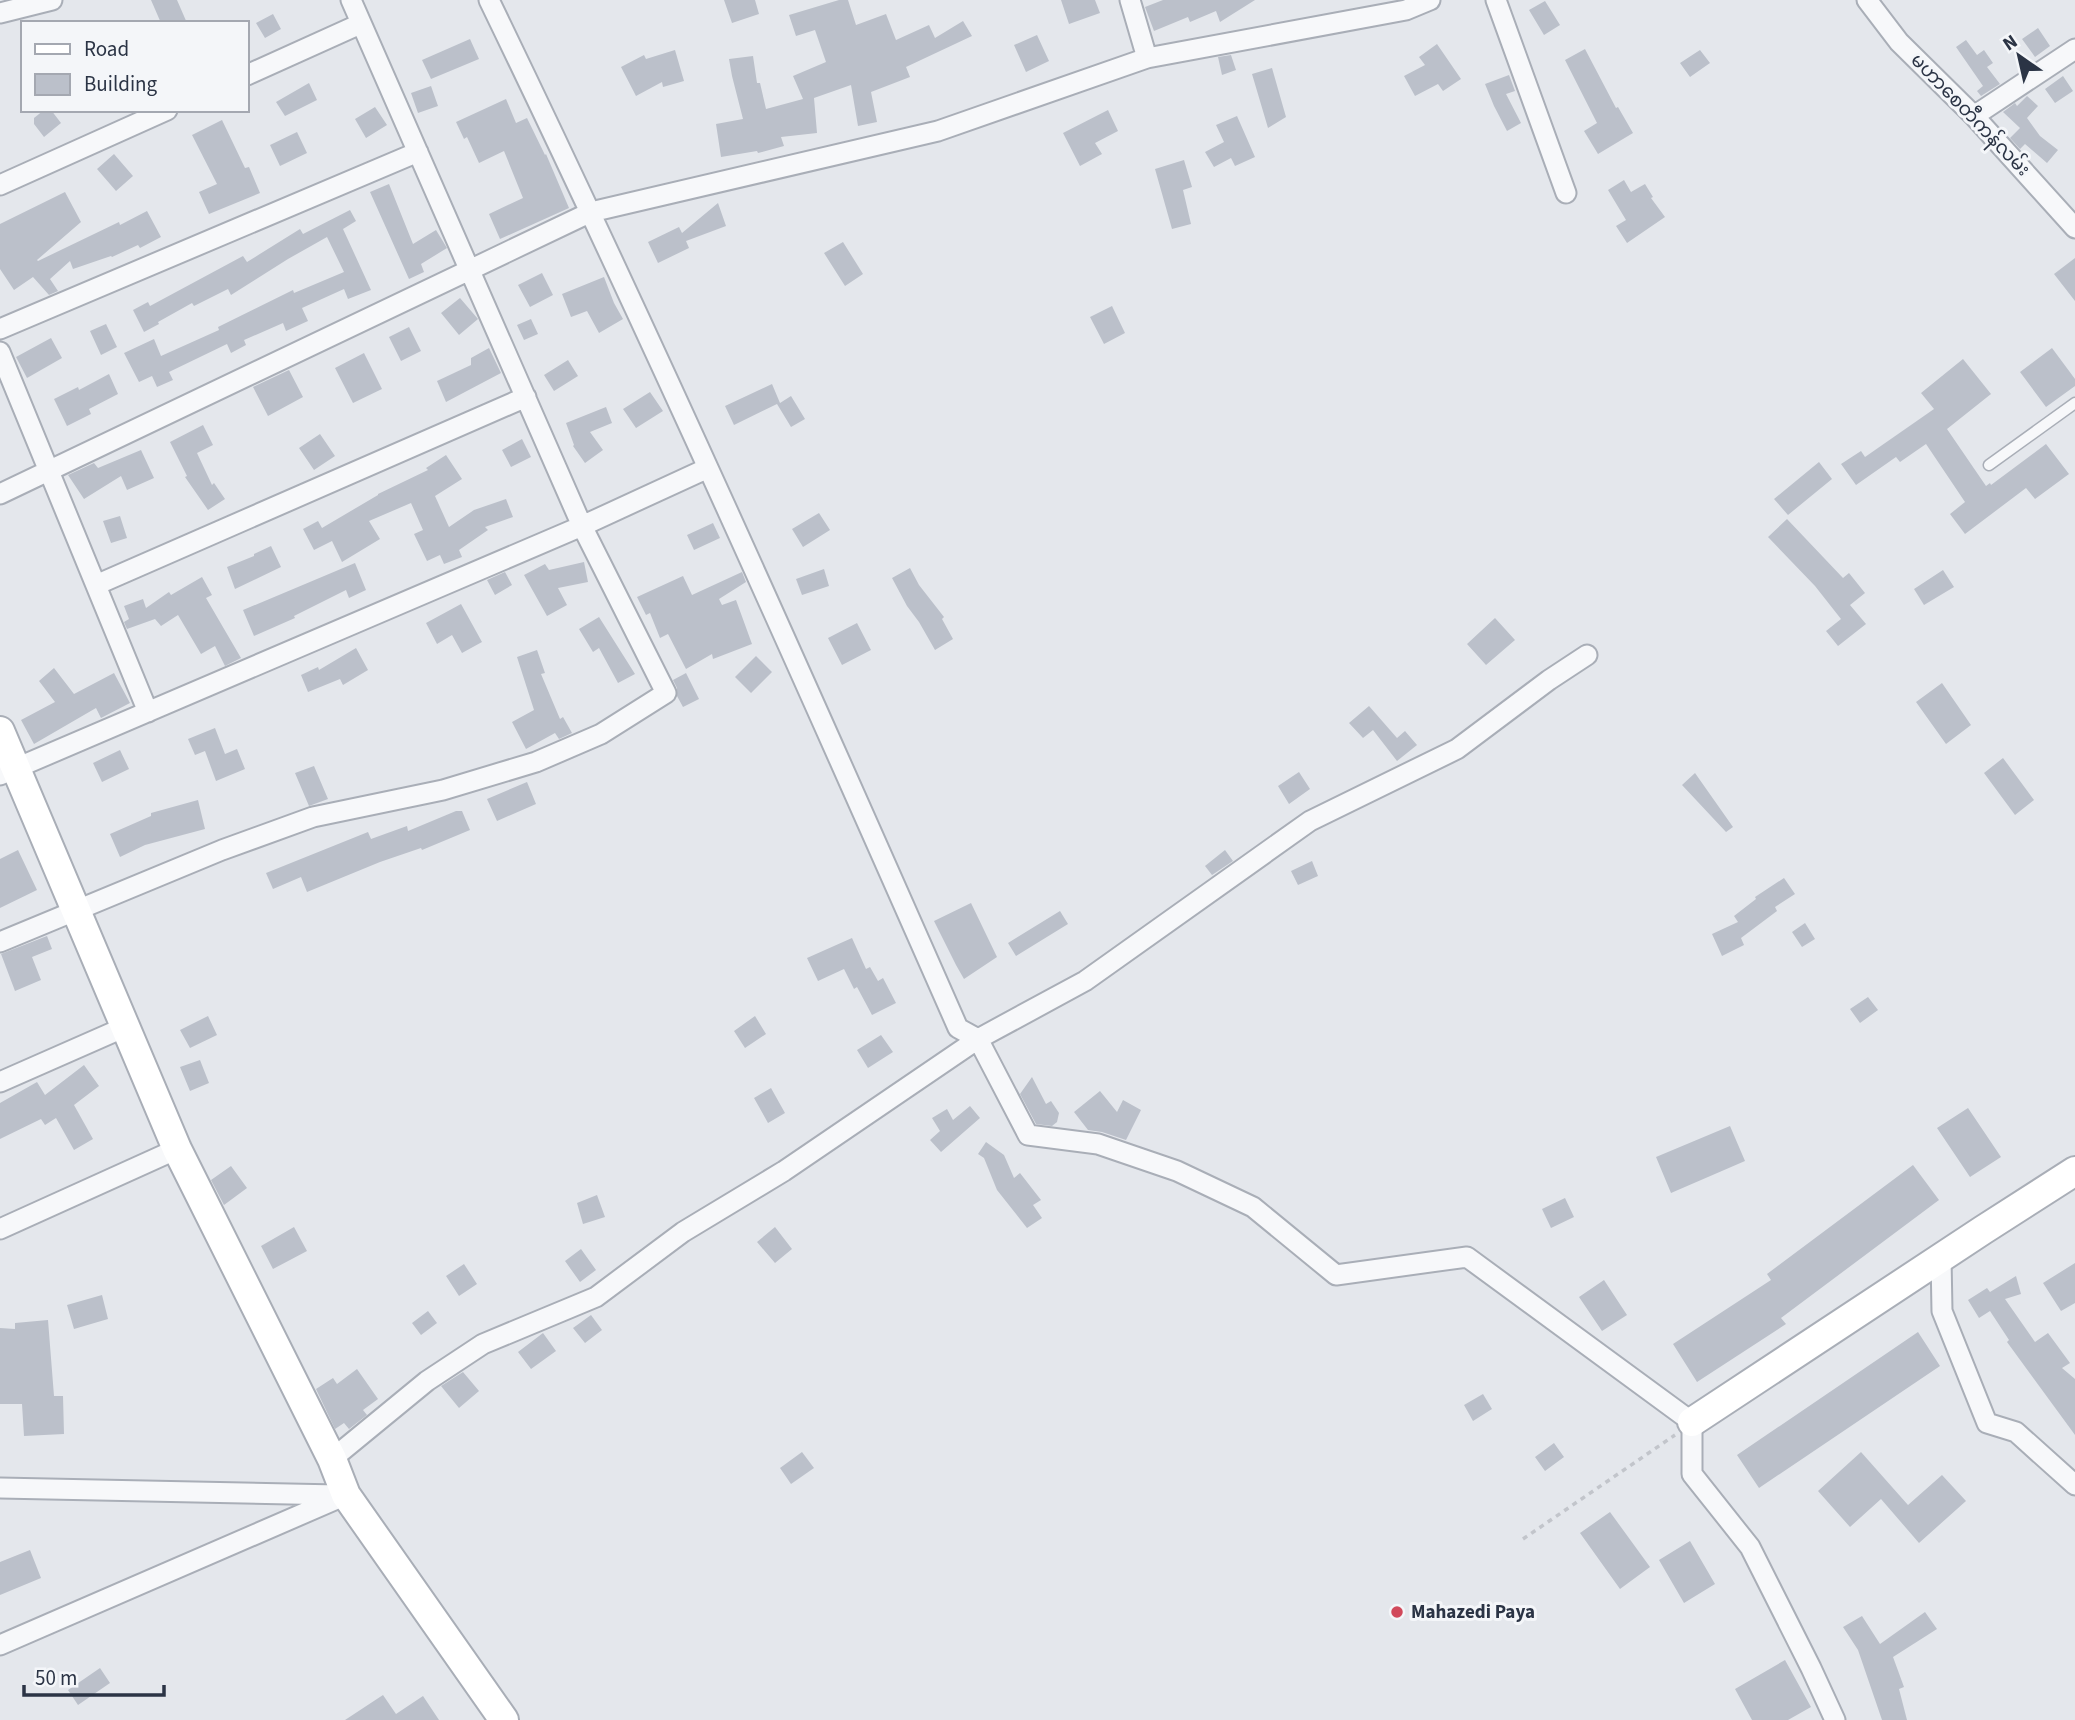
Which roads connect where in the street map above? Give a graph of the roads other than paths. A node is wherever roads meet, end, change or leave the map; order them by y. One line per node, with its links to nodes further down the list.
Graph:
1 (52, 0): 8 (street)
2 (351, 0): 9 (street)
3 (489, 0): 18 (street)
4 (1130, 0): 11 (street)
5 (1430, 0): 11 (street)
6 (1496, 0): 17 (street)
7 (1867, 0): 14 (street, မဟာစေတီကန်လမ်း)
8 (0, 13)
9 (360, 24): 12 (street); 15 (street)
10 (2075, 49): 14 (street)
11 (1147, 58): 18 (street)
12 (248, 75)
13 (163, 112): 16 (street)
14 (1975, 117): 19 (street, မဟာစေတီကန်လမ်း)
15 (418, 152): 20 (street); 21 (street)
16 (0, 185)
17 (1566, 193)
18 (591, 212): 20 (street); 26 (street)
19 (2075, 228)
20 (470, 270): 23 (street); 27 (street)
21 (0, 330)
22 (0, 352): 27 (street)
23 (526, 397): 29 (street); 30 (street)
24 (2075, 403): 25 (lane)
25 (1989, 465)
26 (708, 468): 29 (street); 38 (street)
27 (49, 471): 28 (street); 30 (street)
28 (0, 494)
29 (582, 526): 32 (street); 35 (street)
30 (96, 585): 32 (street)
31 (1587, 655): 38 (street)
32 (148, 712): 34 (street)
33 (0, 731): 34 (street)
34 (8, 772): 35 (street)
35 (76, 910): 36 (street); 37 (street)
36 (0, 942)
37 (125, 1027): 39 (street); 40 (street)
38 (978, 1039): 44 (street); 45 (street)
39 (0, 1082)
40 (177, 1149): 42 (street); 45 (street)
41 (2075, 1171): 43 (street)
42 (0, 1229)
43 (1941, 1257): 44 (street); 46 (street)
44 (1692, 1422): 51 (street)
45 (332, 1459): 48 (street)
46 (2075, 1485)
47 (0, 1488): 48 (street)
48 (346, 1495): 49 (street); 50 (street)
49 (0, 1645)
50 (497, 1718)
51 (1835, 1720)

